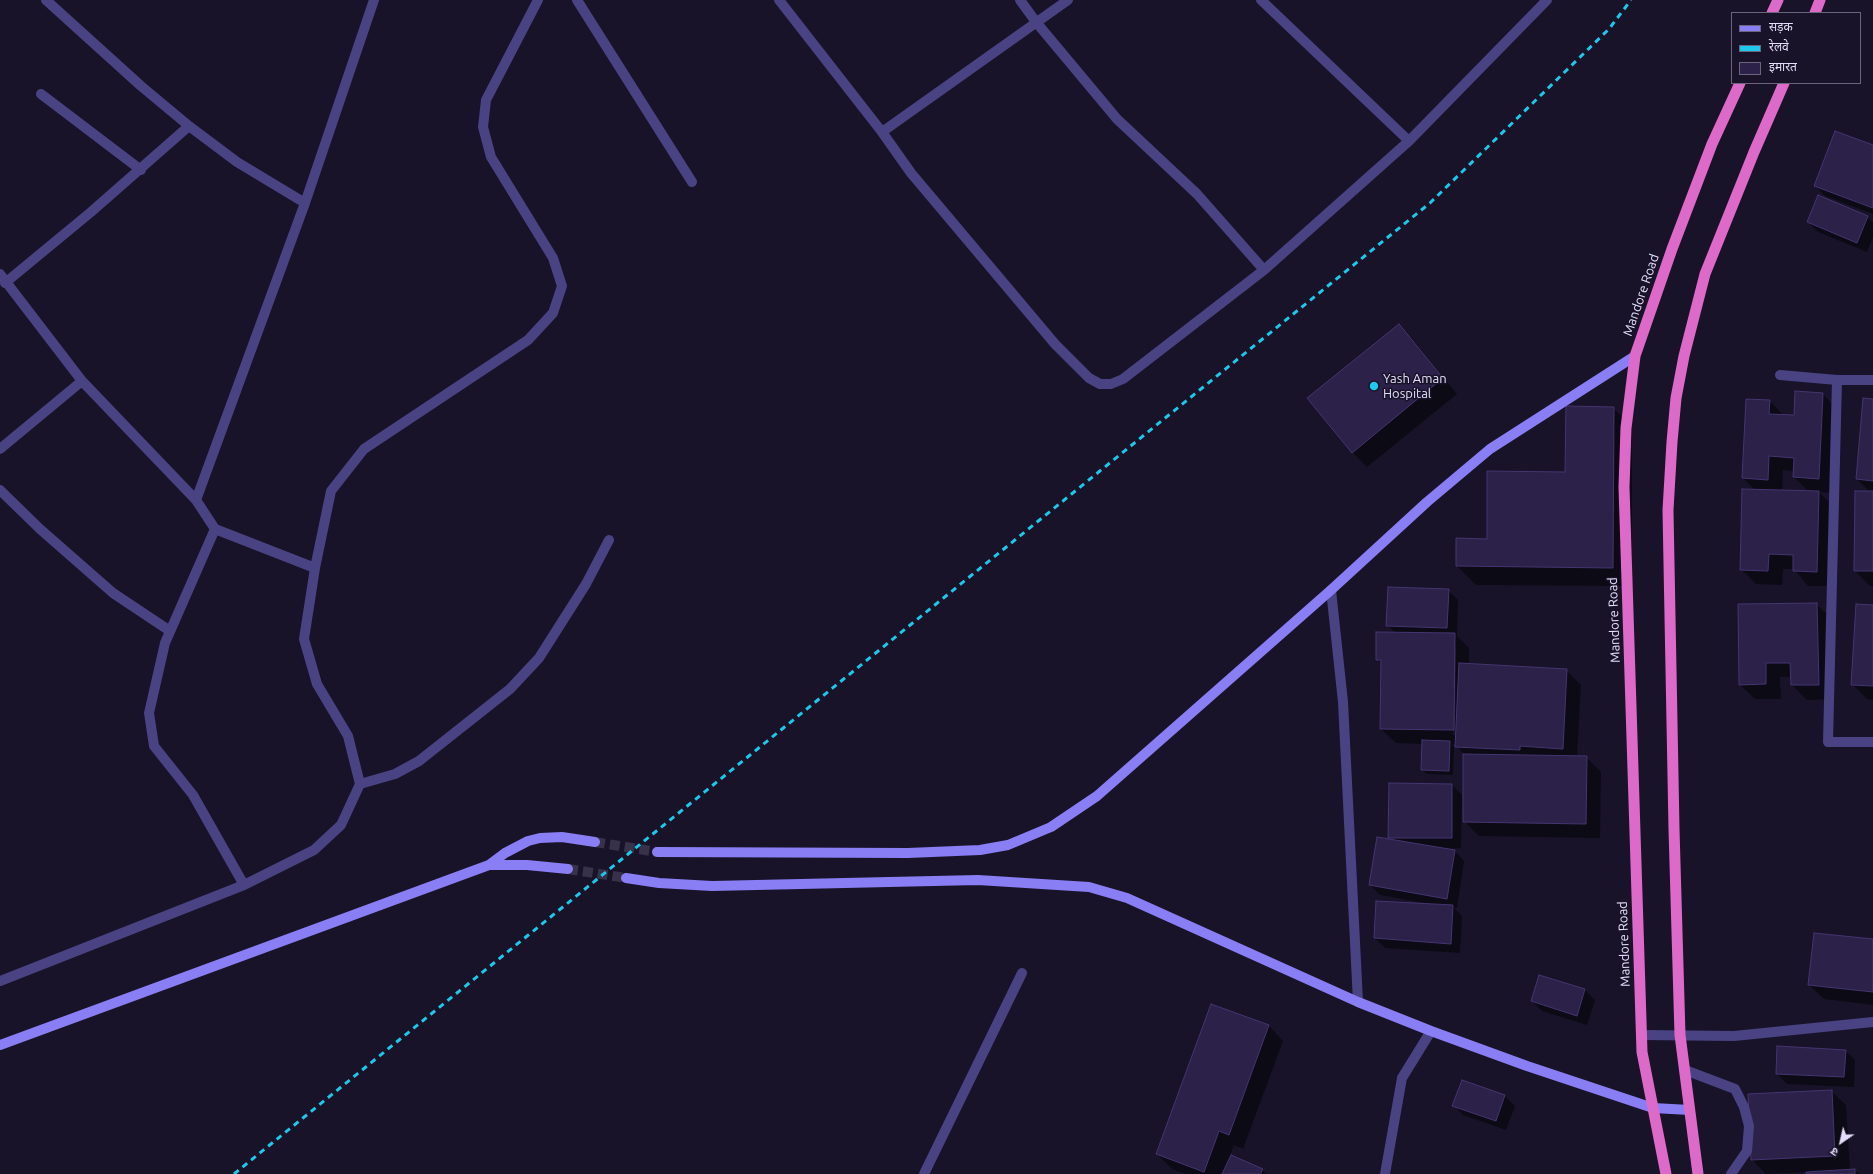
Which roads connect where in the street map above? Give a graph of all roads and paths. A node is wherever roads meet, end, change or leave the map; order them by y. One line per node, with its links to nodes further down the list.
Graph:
1 (46, 0): 18 (street)
2 (374, 0): 23 (street)
3 (538, 0): 36 (street)
4 (578, 0): 22 (street)
5 (779, 0): 19 (street)
6 (1020, 0): 14 (street)
7 (1068, 0): 14 (street)
8 (1261, 0): 20 (street)
9 (1546, 0): 20 (street)
10 (1778, 0): 12 (highway)
11 (1820, 0): 13 (highway)
12 (1772, 12)
13 (1815, 12)
14 (1036, 22): 19 (street); 24 (street)
15 (1740, 84): 26 (highway, Mandore Road)
16 (1784, 84): 53 (highway)
17 (41, 94): 21 (street)
18 (189, 126): 21 (street); 23 (street)
19 (882, 132): 24 (street)
20 (1408, 141): 24 (street)
21 (141, 170): 25 (street)
22 (692, 182)
23 (305, 203): 33 (street)
24 (1264, 270)
25 (3, 279): 30 (street)
26 (1635, 356): 37 (main road); 52 (highway, Mandore Road)
27 (1780, 375): 28 (street)
28 (1837, 380): 29 (street); 39 (street)
29 (1873, 380)
30 (82, 381): 31 (street); 33 (street)
31 (0, 449)
32 (0, 490): 38 (street)
33 (196, 500): 34 (street)
34 (215, 529): 36 (street); 38 (street)
35 (610, 540): 40 (street)
36 (315, 568): 40 (street)
37 (1331, 590): 42 (main road); 49 (street)
38 (170, 631): 46 (street)
39 (1873, 742)
40 (360, 784): 46 (street)
41 (594, 842): 43 (main road)
42 (657, 852)
43 (489, 865): 44 (main road); 54 (main road)
44 (568, 869)
45 (626, 878): 49 (main road)
46 (244, 885): 48 (street)
47 (1022, 973): 58 (street)
48 (0, 981)
49 (1358, 1002): 51 (main road)
50 (1873, 1022): 53 (street)
51 (1431, 1031): 56 (main road); 59 (street)
52 (1641, 1035): 53 (street); 56 (highway, Mandore Road)
53 (1680, 1035): 55 (highway)
54 (0, 1044)
55 (1685, 1070): 57 (highway); 62 (street)
56 (1653, 1108): 57 (main road); 60 (highway, Mandore Road)
57 (1690, 1110): 61 (highway)
58 (924, 1174)
59 (1385, 1174)
60 (1666, 1174)
61 (1698, 1174)
62 (1732, 1174)

